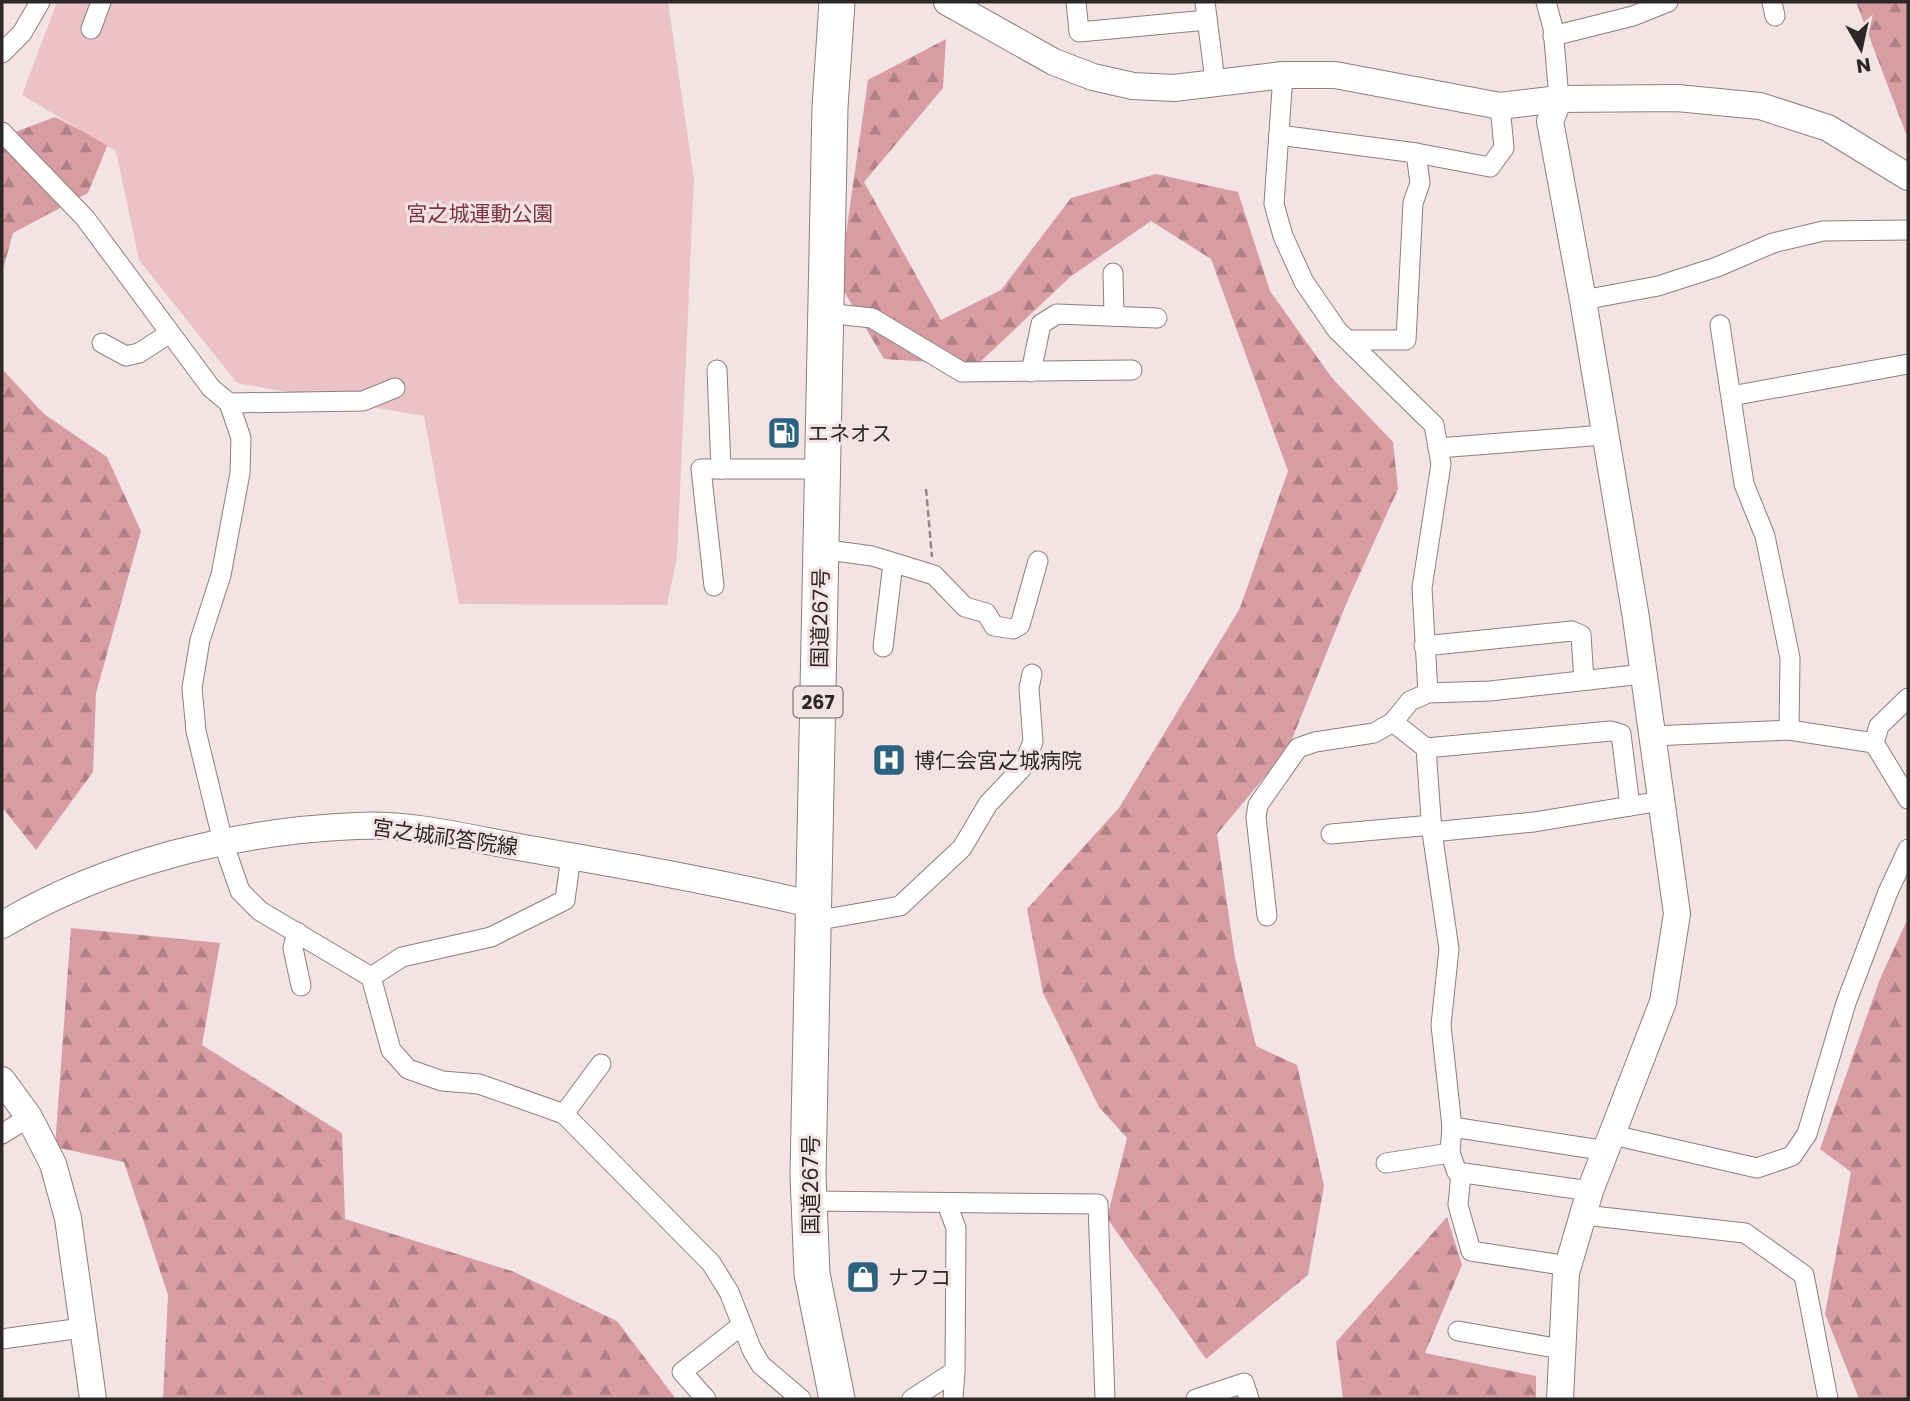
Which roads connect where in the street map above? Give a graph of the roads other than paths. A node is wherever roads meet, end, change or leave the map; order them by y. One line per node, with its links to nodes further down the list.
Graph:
1 (40, 2): 11 (street)
2 (101, 2): 9 (street)
3 (836, 2): 23 (highway, 国道267号 / 267)
4 (947, 2): 13 (street)
5 (1076, 2): 8 (street)
6 (1546, 2): 10 (street)
7 (1668, 2): 10 (street)
8 (1206, 11): 13 (street)
9 (91, 29)
10 (1553, 36): 14 (street)
11 (2, 54)
12 (1283, 75): 13 (street); 15 (street); 17 (street)
13 (1215, 81)
14 (1559, 99): 15 (street); 19 (street); 22 (street)
15 (1500, 106): 18 (street)
16 (2, 132): 27 (street)
17 (1279, 135): 18 (street); 28 (street)
18 (1416, 153): 28 (street)
19 (1908, 177)
20 (1908, 230): 22 (street)
21 (1113, 272): 24 (street)
22 (1583, 300): 37 (street)
23 (825, 313): 33 (street); 40 (highway, 国道267号 / 267)
24 (1114, 316): 25 (street); 33 (street)
25 (1157, 318)
26 (1720, 325): 35 (street)
27 (170, 332): 29 (street); 36 (street)
28 (1348, 341): 38 (street)
29 (102, 343)
30 (1908, 364): 35 (street)
31 (717, 370): 39 (street)
32 (1132, 370): 33 (street)
33 (1031, 372)
34 (395, 388): 36 (street)
35 (1731, 396): 54 (street)
36 (229, 402): 63 (street)
37 (1604, 435): 38 (street); 48 (street)
38 (1438, 448): 45 (street)
39 (721, 469): 40 (street); 44 (street)
40 (822, 470): 41 (highway, 国道267号 / 267)
41 (821, 549): 43 (street); 66 (highway, 国道267号 / 267)
42 (1038, 561): 43 (street)
43 (893, 562): 46 (street)
44 (713, 586)
45 (1424, 646): 49 (street); 50 (street)
46 (883, 647)
47 (1032, 674): 66 (street)
48 (1643, 674): 49 (street); 55 (street)
49 (1584, 680): 50 (street)
50 (1428, 693): 53 (street)
51 (1908, 698): 52 (street)
52 (1900, 716): 56 (street)
53 (1392, 722): 57 (street); 67 (street)
54 (1789, 730): 55 (street); 56 (street)
55 (1651, 736): 59 (street)
56 (1874, 743): 58 (street)
57 (1426, 748): 60 (street); 61 (street)
58 (1908, 799)
59 (1661, 801): 60 (street); 78 (street)
60 (1630, 806): 61 (street)
61 (1432, 828): 62 (street); 76 (street)
62 (1331, 834)
63 (223, 842): 65 (street, 宮之城祁答院線); 68 (street, 宮之城祁答院線); 69 (street)
64 (1908, 849): 78 (street)
65 (571, 856): 66 (street, 宮之城祁答院線); 70 (street)
66 (815, 913): 82 (highway, 国道267号 / 267)
67 (1267, 916)
68 (2, 925)
69 (298, 932): 70 (street); 71 (street)
70 (371, 977): 74 (street)
71 (301, 986)
72 (601, 1064): 74 (street)
73 (2, 1080): 75 (street)
74 (564, 1114): 86 (street)
75 (29, 1117): 77 (street); 87 (street)
76 (1452, 1127): 78 (street); 79 (street)
77 (2, 1134)
78 (1610, 1143): 83 (street)
79 (1450, 1153): 80 (street); 81 (street)
80 (1386, 1163)
81 (1461, 1173): 83 (street); 85 (street)
82 (808, 1201): 84 (street); 95 (highway, 国道267号 / 267)
83 (1587, 1203): 85 (street); 102 (street)
84 (947, 1204): 91 (street); 98 (street)
85 (1568, 1266): 90 (street)
86 (742, 1325): 93 (street); 94 (street)
87 (82, 1328): 89 (street); 92 (street)
88 (1458, 1331): 90 (street)
89 (2, 1339)
90 (1561, 1349): 101 (street)
91 (955, 1371): 96 (street); 97 (street)
92 (93, 1399)
93 (706, 1399)
94 (802, 1399)
95 (837, 1399)
96 (912, 1399)
97 (953, 1399)
98 (1105, 1399)
99 (1196, 1399): 100 (street)
100 (1250, 1399)
101 (1560, 1399)
102 (1828, 1399)

